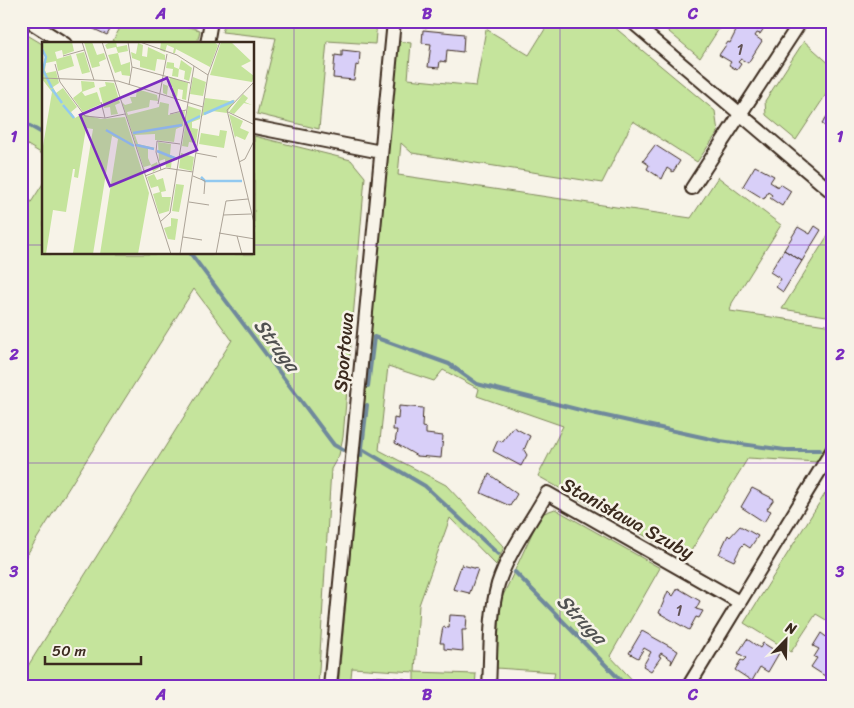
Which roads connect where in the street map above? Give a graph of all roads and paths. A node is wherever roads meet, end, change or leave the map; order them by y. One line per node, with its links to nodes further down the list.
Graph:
1 (34, 21): 6 (street)
2 (211, 21): 7 (street)
3 (394, 21): 10 (street, Sportowa)
4 (631, 21): 8 (street)
5 (801, 21): 8 (street)
6 (62, 42)
7 (207, 42)
8 (740, 115): 11 (street); 12 (street)
9 (255, 127): 10 (street)
10 (381, 152): 15 (street, Sportowa)
11 (692, 188)
12 (833, 193)
13 (833, 449): 14 (street)
14 (739, 602): 16 (street, Stanisława Szuby); 17 (street)
15 (330, 687)
16 (489, 687)
17 (688, 687)

